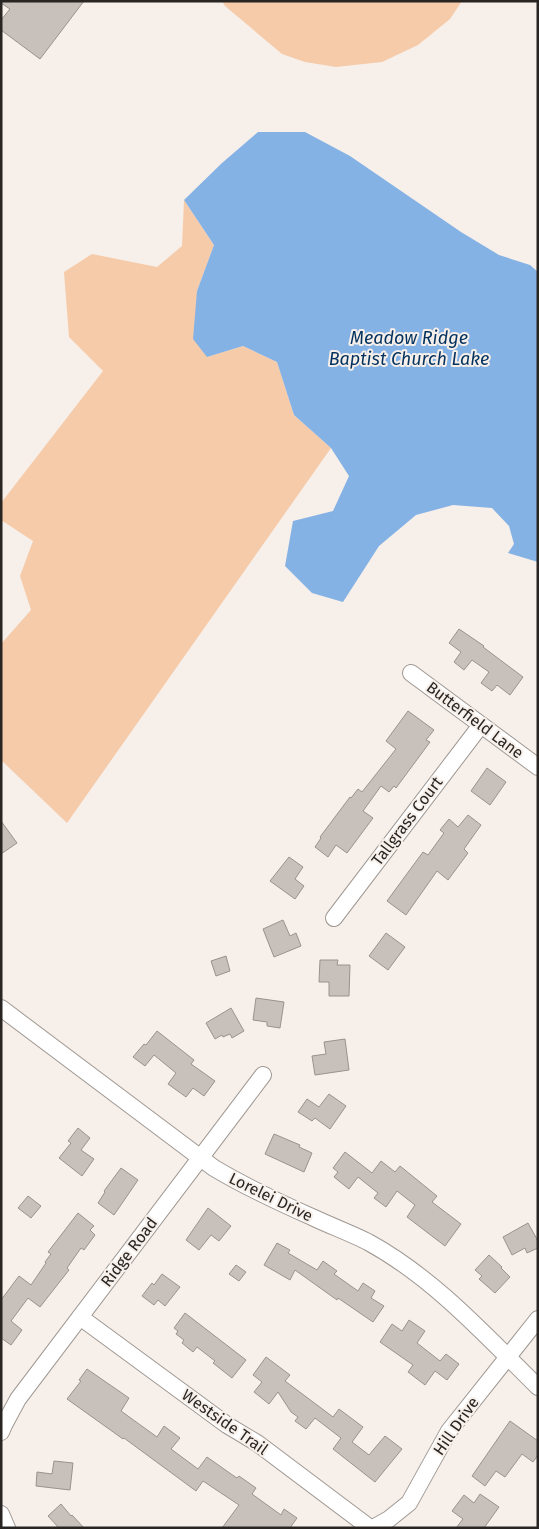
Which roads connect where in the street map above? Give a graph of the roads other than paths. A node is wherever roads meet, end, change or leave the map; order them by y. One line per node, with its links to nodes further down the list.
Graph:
1 (411, 672): 2 (street, Butterfield Lane)
2 (481, 724): 3 (street, Butterfield Lane); 4 (street, Tallgrass Court)
3 (538, 767)
4 (334, 918)
5 (1, 1008): 7 (street, Lorelei Drive)
6 (263, 1075): 7 (street, Ridge Road)
7 (200, 1157): 8 (street, Ridge Road); 10 (street, Lorelei Drive)
8 (80, 1317): 12 (street, Ridge Road); 15 (street, Westside Trail)
9 (538, 1319): 10 (street, Hill Drive)
10 (507, 1357): 11 (street, Lorelei Drive); 15 (street, Hill Drive)
11 (538, 1387)
12 (1, 1432)
13 (1, 1514): 14 (street)
14 (7, 1528)
15 (371, 1528)

